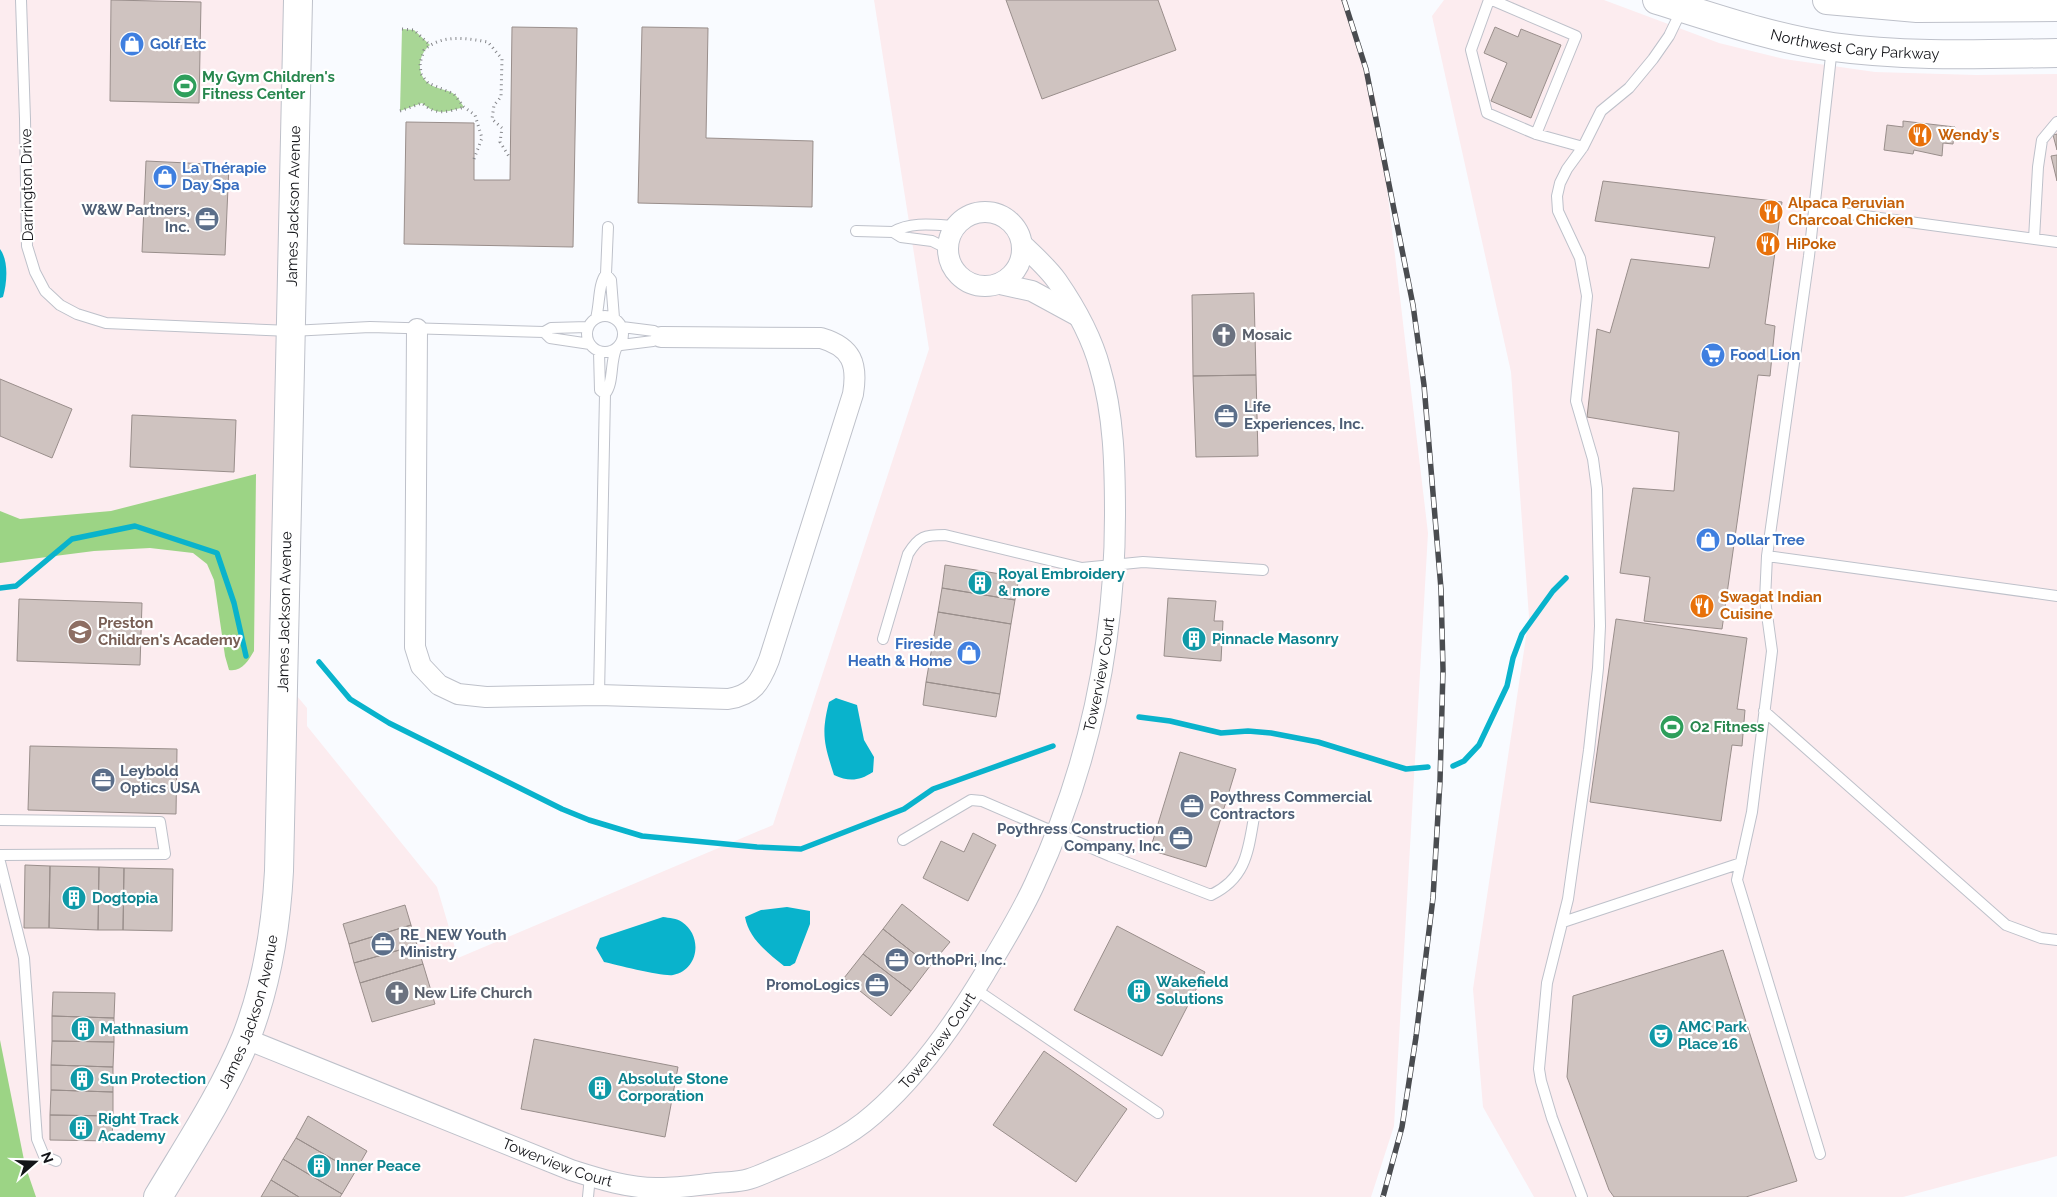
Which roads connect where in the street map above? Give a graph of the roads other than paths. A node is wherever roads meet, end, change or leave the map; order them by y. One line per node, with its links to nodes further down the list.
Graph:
1 (21, 0): 29 (lane, Darrington Drive)
2 (298, 0): 29 (street, James Jackson Avenue)
3 (1491, 0): 10 (lane); 10 (lane)
4 (1827, 0): 6 (street)
5 (1674, 3): 7 (street, Northwest Cary Parkway); 11 (lane)
6 (2057, 7)
7 (1832, 46): 8 (street, Northwest Cary Parkway); 12 (lane)
8 (2057, 53)
9 (2057, 122): 17 (lane)
10 (1536, 134): 11 (lane)
11 (1582, 146): 50 (lane)
12 (1813, 210): 17 (lane); 36 (lane)
13 (956, 226): 16 (lane); 19 (street); 20 (street)
14 (608, 227): 21 (lane)
15 (856, 231): 16 (lane)
16 (893, 232): 20 (lane)
17 (2034, 239): 18 (lane)
18 (2057, 242)
19 (1022, 244): 22 (street); 23 (street, Towerview Court)
20 (948, 249): 22 (street)
21 (606, 274): 24 (lane); 25 (lane)
22 (1000, 284): 23 (street)
23 (1078, 316): 37 (street, Towerview Court)
24 (596, 318): 25 (lane); 26 (lane)
25 (614, 318): 27 (lane)
26 (588, 327): 30 (lane); 32 (lane)
27 (622, 327): 31 (lane); 33 (lane)
28 (417, 328): 29 (lane, Darrington Drive); 30 (lane, Darrington Drive); 41 (street)
29 (291, 331): 53 (street, James Jackson Avenue)
30 (544, 332): 32 (lane)
31 (661, 337): 33 (lane); 41 (street)
32 (590, 344): 34 (lane)
33 (618, 347): 34 (lane); 35 (lane)
34 (599, 352): 35 (lane)
35 (605, 394): 41 (lane)
36 (1767, 556): 39 (lane); 42 (lane)
37 (1115, 565): 38 (lane); 40 (lane); 45 (street, Towerview Court)
38 (1263, 570)
39 (2057, 596)
40 (883, 639)
41 (599, 696)
42 (1764, 711): 49 (lane); 51 (lane)
43 (1254, 817): 45 (lane)
44 (0, 820): 47 (lane)
45 (1056, 832): 46 (lane); 52 (street, Towerview Court)
46 (903, 840)
47 (0, 856)
48 (0, 862): 56 (lane)
49 (1741, 863): 50 (lane); 55 (lane)
50 (1563, 922): 60 (lane)
51 (2057, 940)
52 (975, 989): 54 (lane); 57 (street, Towerview Court)
53 (246, 1038): 57 (street, Towerview Court); 58 (street, James Jackson Avenue)
54 (1158, 1113)
55 (1820, 1154)
56 (56, 1161)
57 (590, 1176): 59 (lane)
58 (158, 1197)
59 (588, 1197)
60 (1582, 1197)

